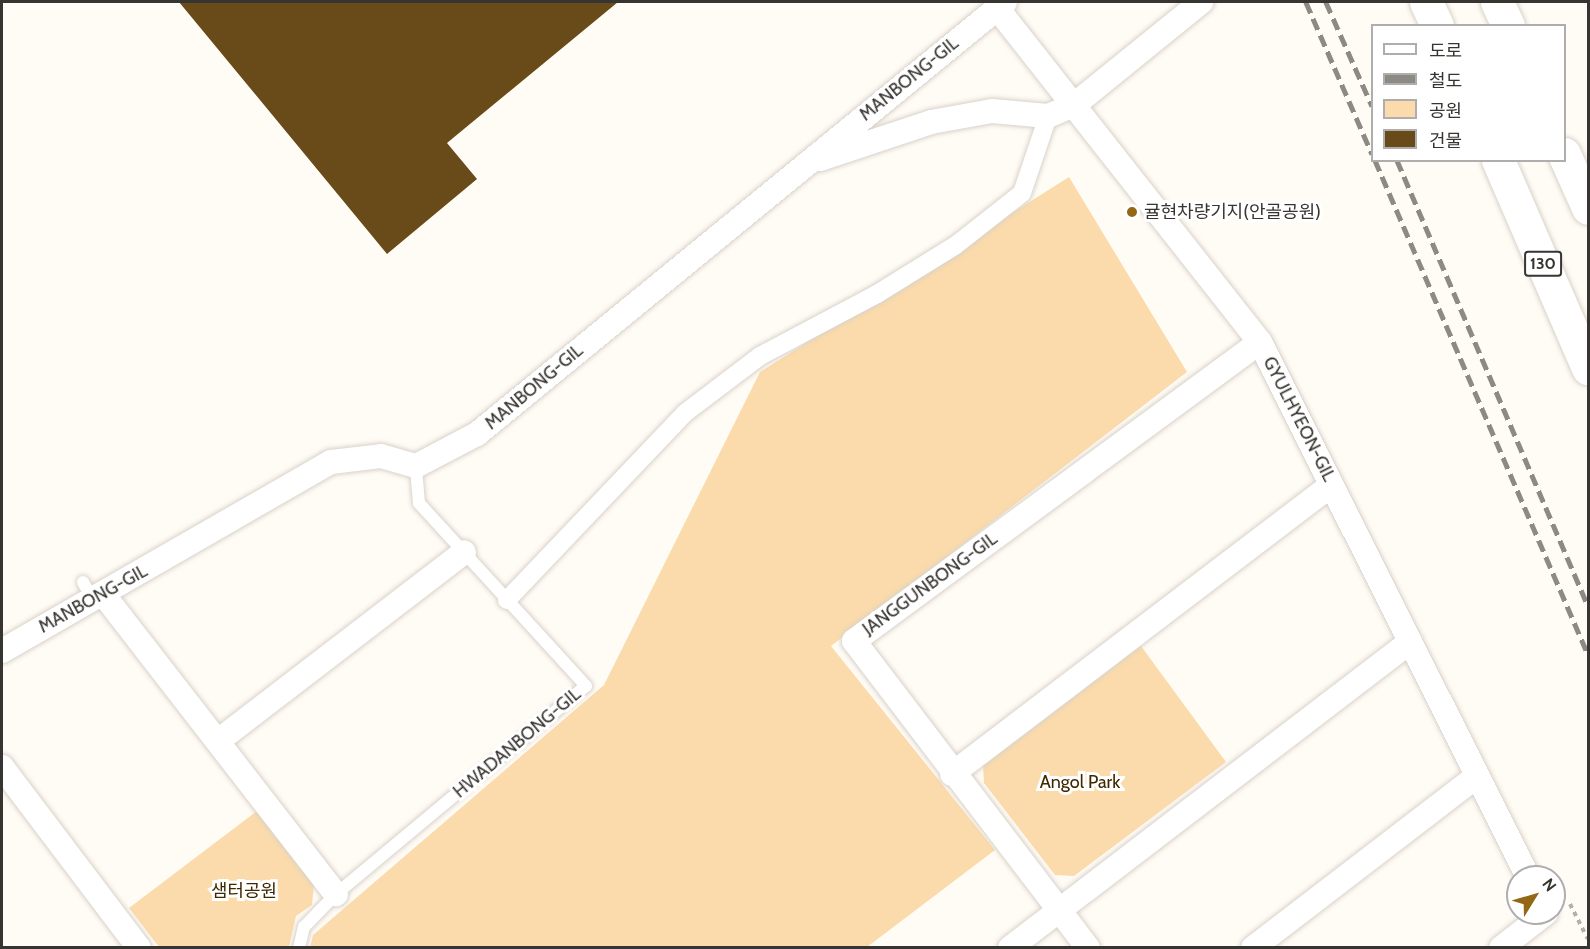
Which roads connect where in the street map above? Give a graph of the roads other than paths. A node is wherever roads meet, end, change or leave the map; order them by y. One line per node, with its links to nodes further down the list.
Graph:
1 (1201, 2): 7 (street)
2 (1426, 2): 5 (highway)
3 (1497, 2): 6 (highway)
4 (1001, 5): 7 (street, GYULHYEON-GIL); 11 (street, MANBONG-GIL)
5 (1436, 24)
6 (1507, 24)
7 (1074, 105): 8 (street); 13 (street, GYULHYEON-GIL)
8 (1048, 116): 11 (street); 19 (street)
9 (1566, 158): 12 (highway)
10 (1499, 162): 14 (highway, 130)
11 (801, 166): 15 (street, MANBONG-GIL)
12 (1588, 208)
13 (1260, 342): 16 (street, GYULHYEON-GIL); 24 (street, JANGGUNBONG-GIL)
14 (1588, 368)
15 (416, 466): 17 (lane, HWADANBONG-GIL); 18 (street, MANBONG-GIL)
16 (1331, 484): 20 (street, GYULHYEON-GIL); 24 (street)
17 (464, 552): 19 (lane, HWADANBONG-GIL); 22 (street)
18 (93, 592): 21 (street, MANBONG-GIL); 22 (street)
19 (507, 600): 27 (lane, HWADANBONG-GIL)
20 (1410, 642): 25 (street, GYULHYEON-GIL); 28 (street)
21 (2, 651)
22 (218, 741): 27 (street)
23 (2, 767): 30 (street)
24 (952, 774): 28 (street, JANGGUNBONG-GIL)
25 (1477, 776): 26 (street, GYULHYEON-GIL); 34 (street)
26 (1522, 865)
27 (336, 894): 31 (lane, HWADANBONG-GIL)
28 (1059, 910): 32 (street); 33 (street, JANGGUNBONG-GIL)
29 (1531, 925): 35 (street)
30 (139, 948)
31 (299, 948)
32 (1010, 948)
33 (1089, 948)
34 (1253, 948)
35 (1501, 948)

